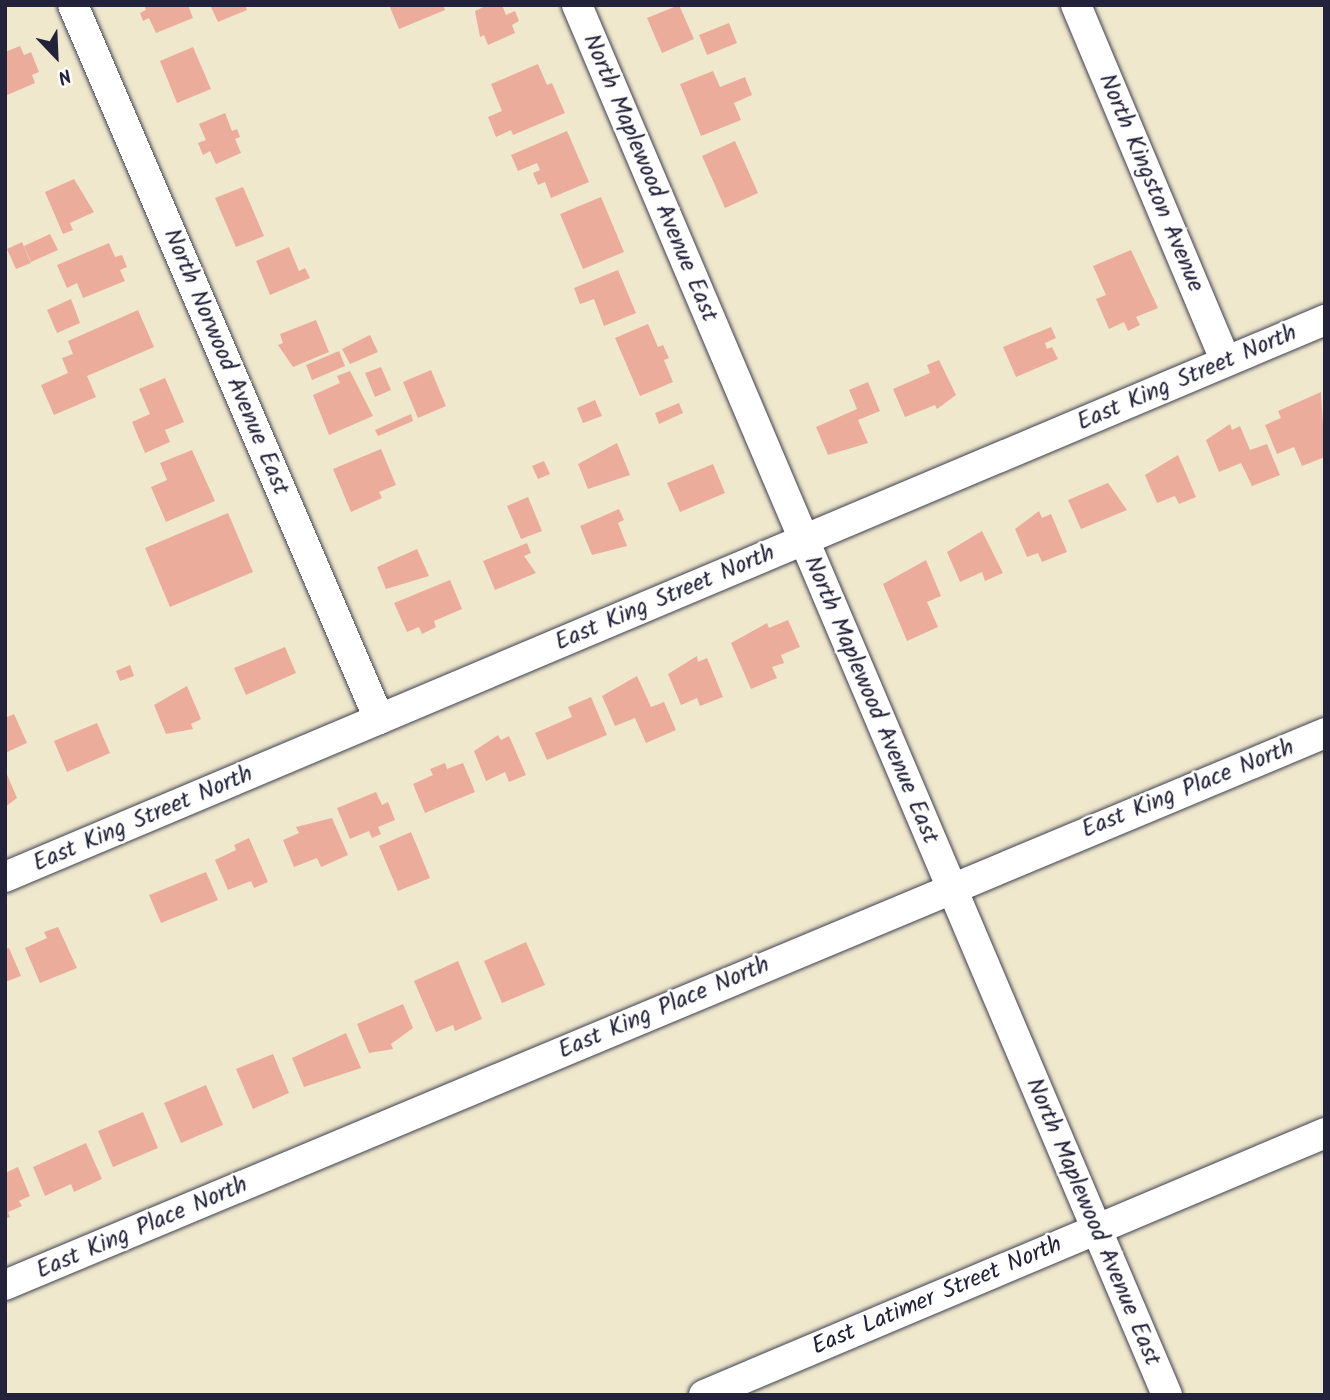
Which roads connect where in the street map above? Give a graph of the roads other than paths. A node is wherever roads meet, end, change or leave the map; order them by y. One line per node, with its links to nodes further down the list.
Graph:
1 (73, 5): 7 (street, North Norwood Avenue East)
2 (577, 5): 6 (street, North Maplewood Avenue East)
3 (1076, 5): 5 (street, North Kingston Avenue)
4 (1325, 320): 5 (street, East King Street North)
5 (1226, 361): 6 (street, East King Street North)
6 (804, 539): 7 (street, East King Street North); 10 (street, North Maplewood Avenue East)
7 (379, 719): 9 (street, East King Street North)
8 (1325, 733): 10 (street, East King Place North)
9 (5, 877)
10 (949, 887): 12 (street, North Maplewood Avenue East); 13 (street, East King Place North)
11 (1325, 1133): 12 (street, East Latimer Street North)
12 (1096, 1230): 14 (street, East Latimer Street North); 15 (street, North Maplewood Avenue East)
13 (5, 1286)
14 (704, 1395)
15 (1167, 1395)

